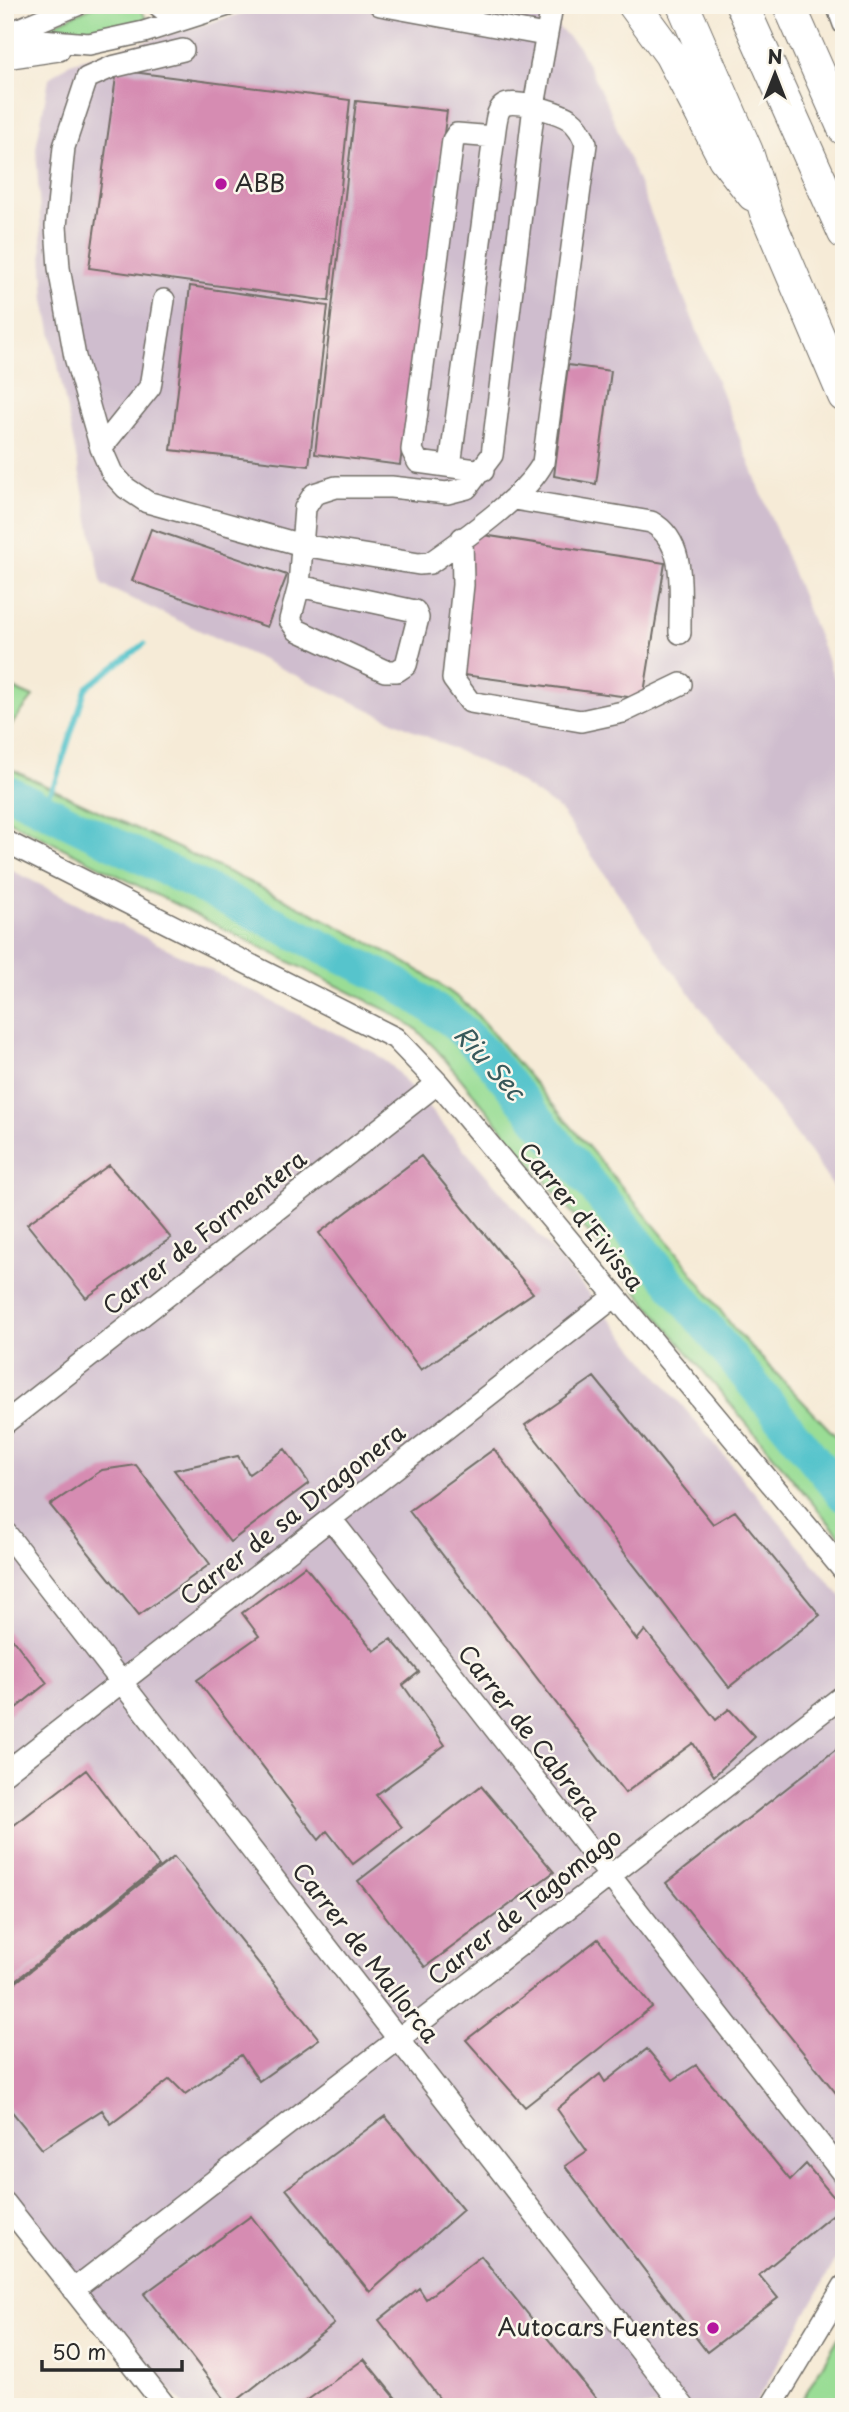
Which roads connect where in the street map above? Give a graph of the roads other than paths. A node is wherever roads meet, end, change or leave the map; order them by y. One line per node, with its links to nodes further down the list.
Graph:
1 (77, 5): 13 (street)
2 (158, 5): 11 (street)
3 (228, 5): 11 (street)
4 (380, 5): 12 (street)
5 (623, 5): 10 (highway)
6 (682, 5): 20 (highway)
7 (742, 5): 21 (highway)
8 (789, 5): 18 (highway)
9 (552, 6): 12 (street)
10 (642, 16): 20 (highway)
11 (177, 20): 14 (street)
12 (545, 35): 17 (street)
13 (5, 36): 14 (street)
14 (89, 44): 16 (street)
15 (183, 50): 24 (street)
16 (5, 58)
17 (534, 106): 19 (street); 26 (street); 27 (street)
18 (844, 129)
19 (494, 137): 25 (street); 25 (street)
20 (766, 213): 23 (highway)
21 (844, 233)
22 (164, 300): 24 (street)
23 (844, 396)
24 (101, 448): 29 (street)
25 (450, 466): 26 (street)
26 (483, 471): 29 (street)
27 (514, 499): 28 (street); 31 (street)
28 (462, 538): 29 (street); 32 (street)
29 (302, 545): 30 (street)
30 (299, 586): 30 (street)
31 (680, 633)
32 (681, 684)
33 (5, 841): 34 (street, Carrer d'Eivissa)
34 (438, 1083): 35 (street, Carrer d'Eivissa); 36 (street, Carrer de Formentera)
35 (613, 1298): 37 (street, Carrer de sa Dragonera); 39 (street, Carrer d'Eivissa)
36 (5, 1423)
37 (331, 1519): 40 (street, Carrer de sa Dragonera); 43 (street, Carrer de Cabrera)
38 (5, 1532): 40 (street, Carrer de Mallorca)
39 (844, 1571)
40 (122, 1682): 42 (street, Carrer de sa Dragonera); 44 (street, Carrer de Mallorca)
41 (844, 1695): 43 (street, Carrer de Tagomago)
42 (5, 1773)
43 (608, 1877): 44 (street, Carrer de Tagomago); 45 (street, Carrer de Cabrera)
44 (398, 2039): 48 (street, Carrer de Tagomago); 50 (street, Carrer de Mallorca)
45 (844, 2175)
46 (5, 2203): 48 (street)
47 (844, 2286): 51 (street)
48 (73, 2290): 49 (street)
49 (166, 2407)
50 (684, 2407)
51 (771, 2407)

